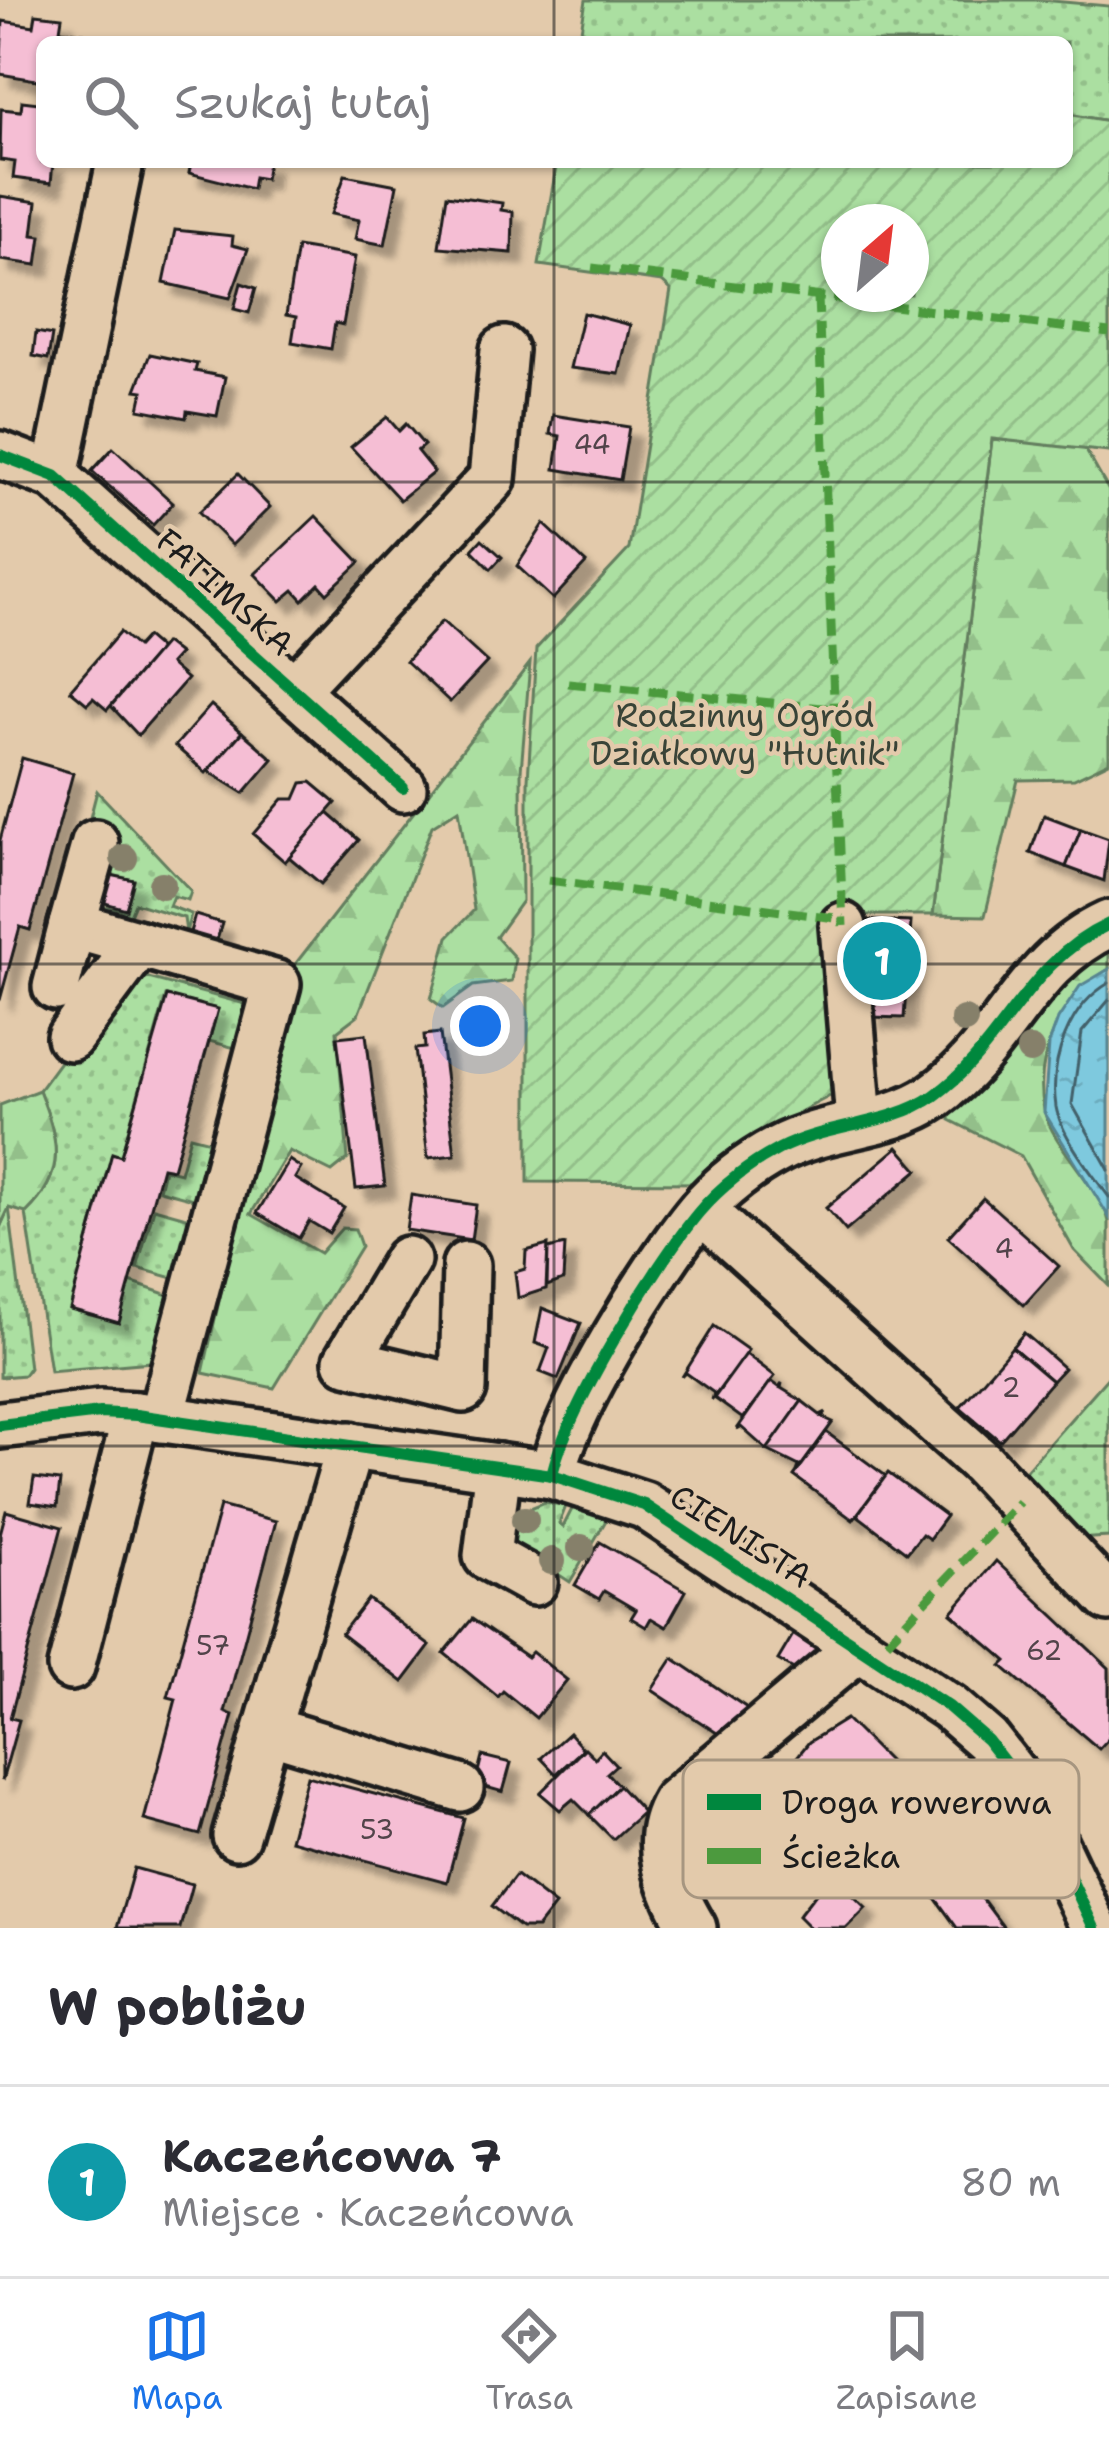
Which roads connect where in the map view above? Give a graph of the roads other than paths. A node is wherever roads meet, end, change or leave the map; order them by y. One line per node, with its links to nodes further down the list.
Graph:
1 (119, 168): 4 (street)
2 (504, 350): 5 (street)
3 (0, 455): 4 (street, FATIMSKA)
4 (55, 476): 5 (street, FATIMSKA)
5 (294, 690): 6 (street, FATIMSKA)
6 (404, 788)
7 (95, 843): 9 (street)
8 (1109, 924): 14 (street)
9 (72, 925): 11 (street); 12 (street)
10 (843, 926): 14 (street)
11 (139, 944): 13 (street); 19 (street)
12 (56, 988)
13 (70, 1037)
14 (859, 1120): 15 (street)
15 (701, 1210): 24 (street); 26 (street)
16 (407, 1260): 18 (street)
17 (466, 1265): 18 (street)
18 (439, 1384): 22 (street)
19 (149, 1417): 20 (street, CIENISTA); 21 (street, CIENISTA); 28 (street)
20 (0, 1425)
21 (350, 1445): 22 (street, CIENISTA); 29 (street)
22 (426, 1456): 23 (street, CIENISTA)
23 (498, 1467): 24 (street, CIENISTA); 25 (street)
24 (552, 1475): 27 (street, CIENISTA)
25 (534, 1582)
26 (1109, 1598)
27 (859, 1646): 30 (street); 31 (street, CIENISTA)
28 (71, 1667)
29 (269, 1730): 32 (street); 34 (street)
30 (725, 1760)
31 (1005, 1760)
32 (460, 1788)
33 (683, 1796): 36 (street)
34 (236, 1836)
35 (1079, 1898): 37 (street, CIENISTA)
36 (692, 1928)
37 (1094, 1928)

